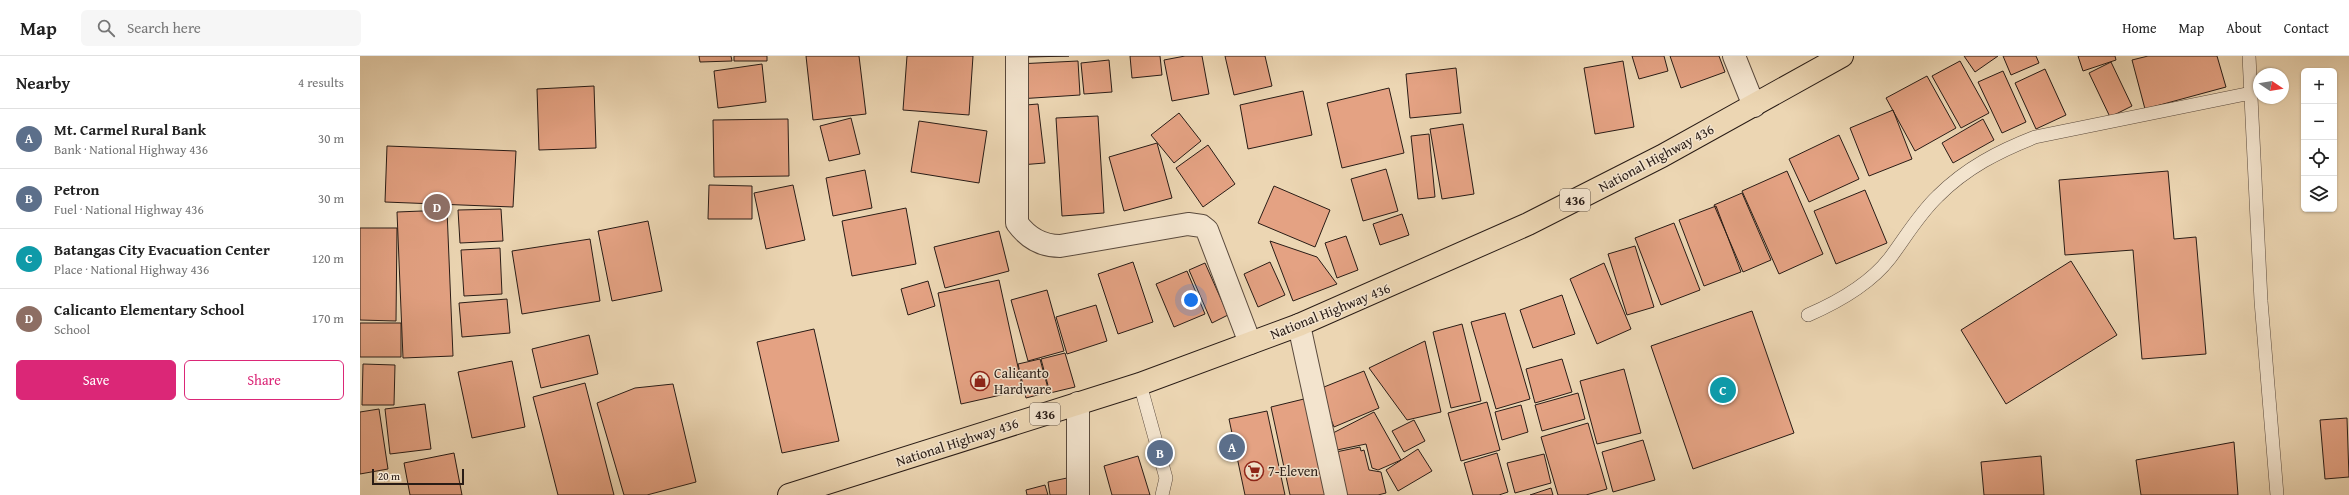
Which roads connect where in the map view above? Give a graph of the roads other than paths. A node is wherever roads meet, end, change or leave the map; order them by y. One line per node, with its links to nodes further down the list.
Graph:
1 (1017, 56): 9 (street)
2 (1734, 56): 6 (street)
3 (1842, 56): 6 (main road, National Highway 436 / 436)
4 (2249, 56): 5 (lane)
5 (2251, 93): 7 (lane); 16 (lane)
6 (1754, 106): 8 (main road, National Highway 436 / 436)
7 (1808, 315)
8 (1299, 325): 9 (main road, National Highway 436 / 436); 15 (street)
9 (1250, 343): 10 (main road, National Highway 436 / 436)
10 (1140, 384): 11 (main road, National Highway 436 / 436); 14 (lane)
11 (1078, 403): 12 (main road, National Highway 436 / 436); 13 (street)
12 (789, 495)
13 (1078, 495)
14 (1162, 495)
15 (1336, 495)
16 (2277, 495)

